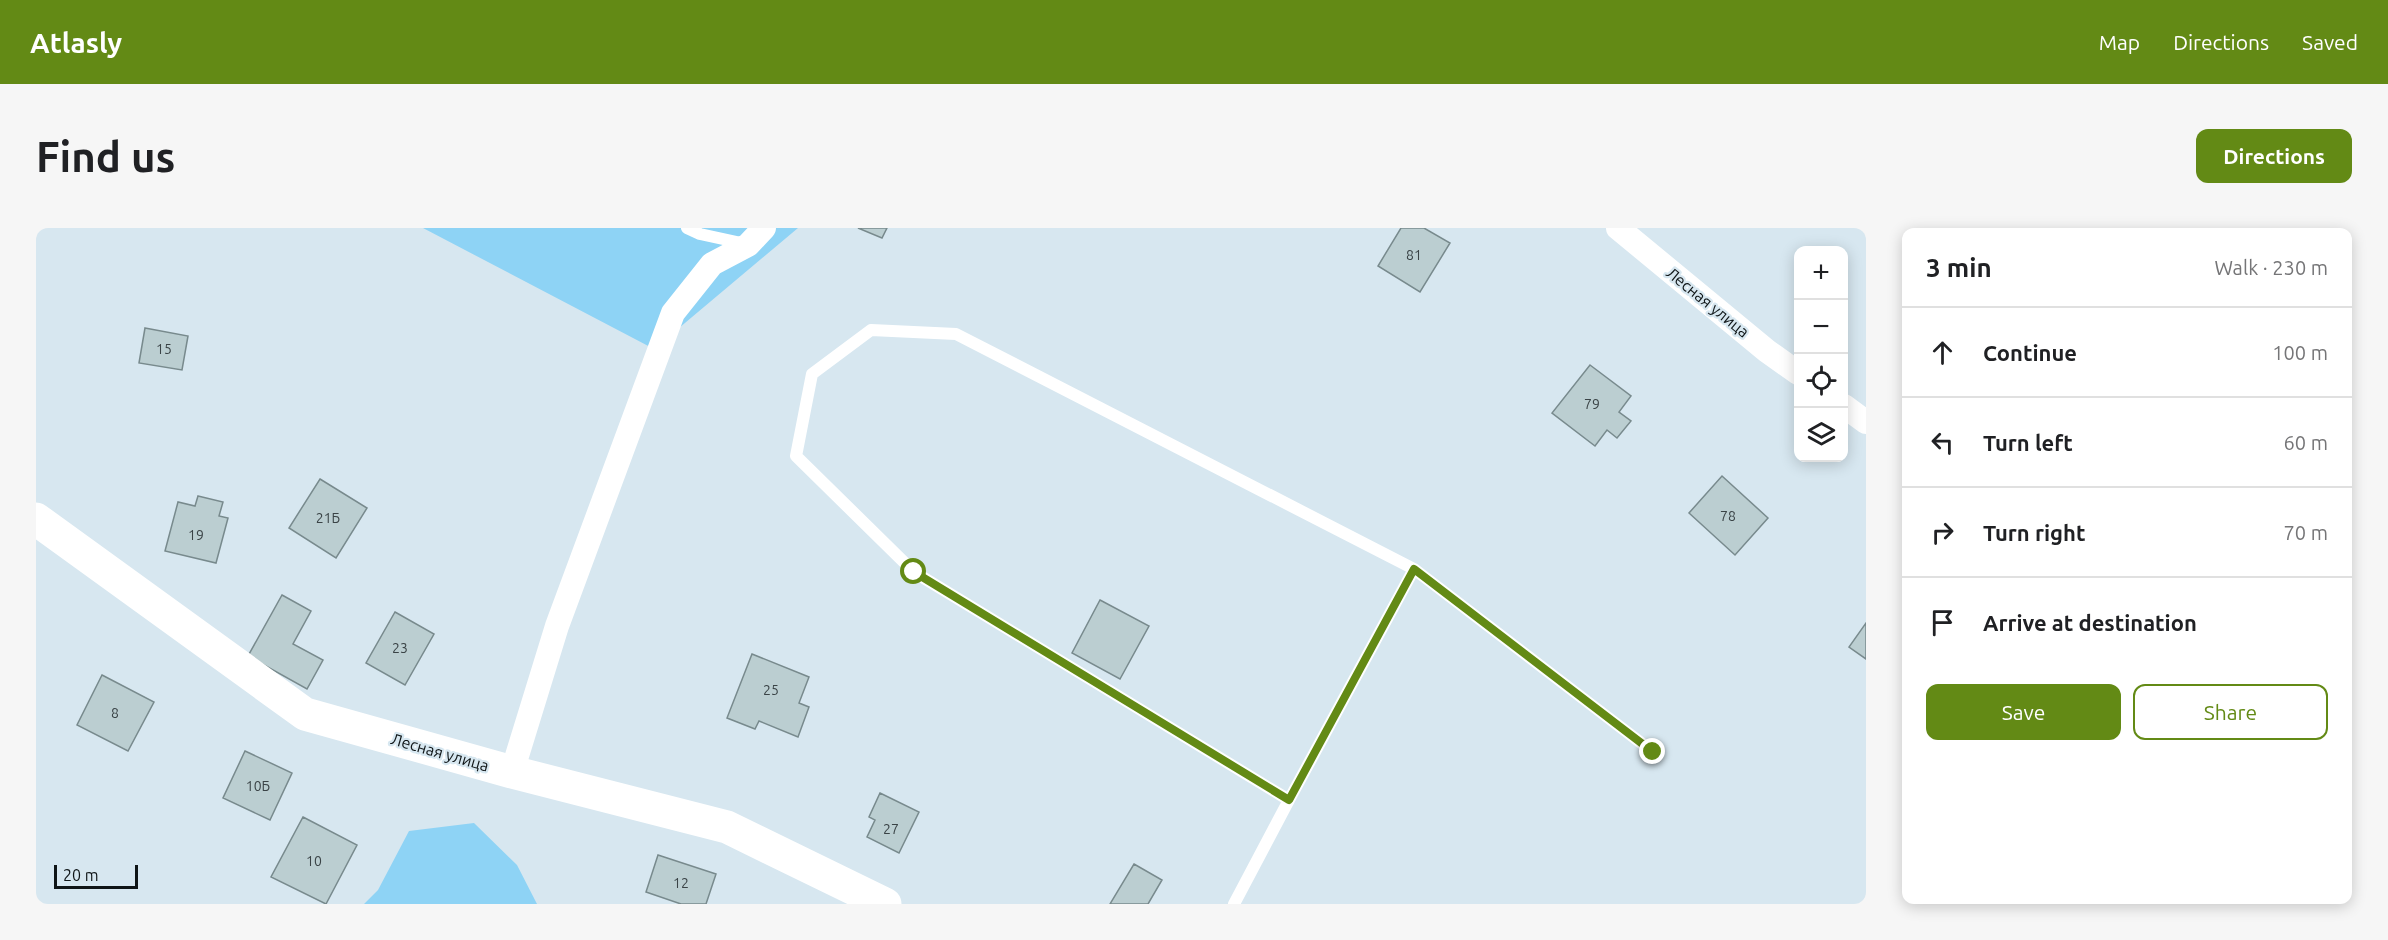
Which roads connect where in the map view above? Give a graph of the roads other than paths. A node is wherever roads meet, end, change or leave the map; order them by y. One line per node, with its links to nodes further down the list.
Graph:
1 (687, 228): 3 (lane)
2 (1618, 228): 4 (street, Лесная улица)
3 (756, 236): 10 (street)
4 (1794, 371)
5 (1847, 408): 6 (street)
6 (1866, 422)
7 (36, 519): 10 (street, Лесная улица)
8 (1414, 569): 9 (lane); 11 (lane); 11 (lane)
9 (1653, 752)
10 (512, 772): 12 (street, Лесная улица)
11 (1289, 800): 13 (lane)
12 (885, 904)
13 (1234, 904)

